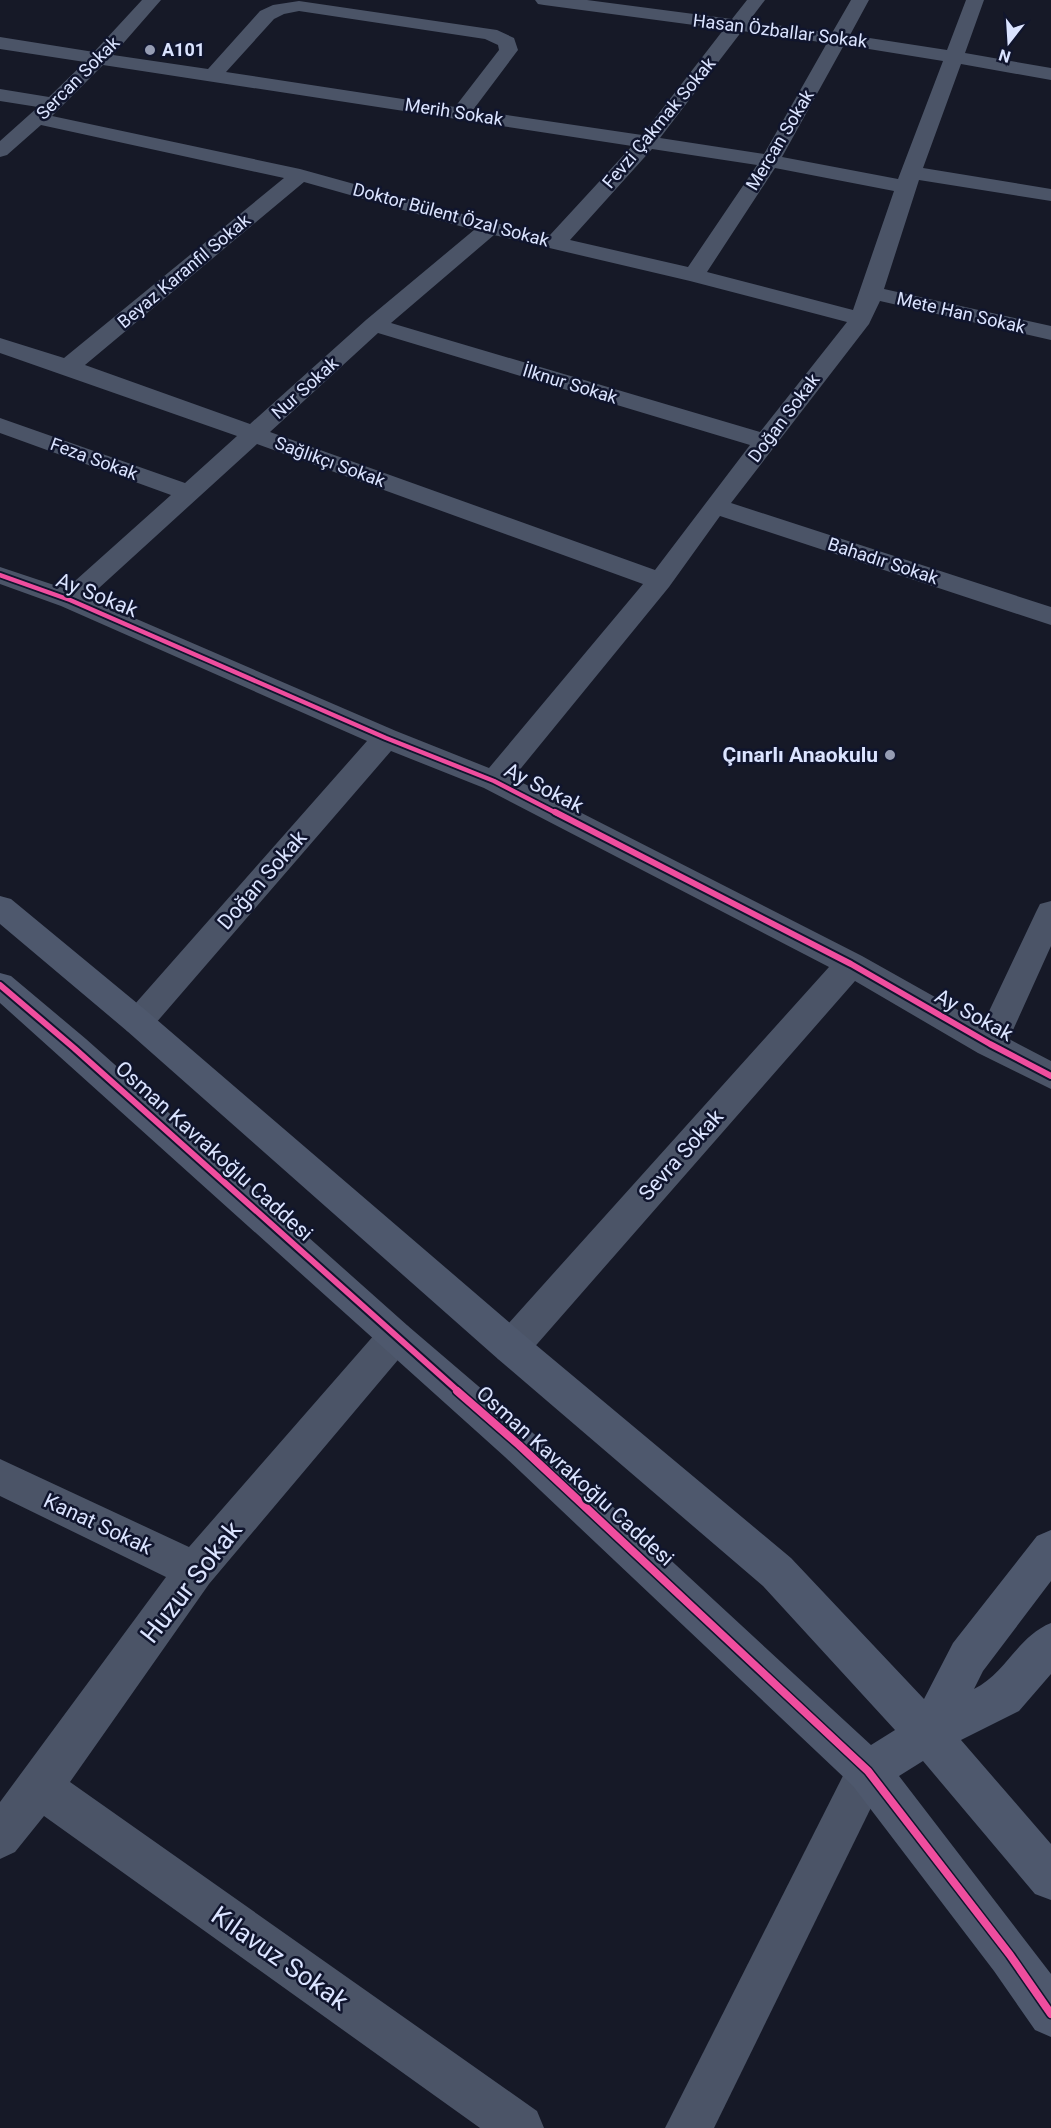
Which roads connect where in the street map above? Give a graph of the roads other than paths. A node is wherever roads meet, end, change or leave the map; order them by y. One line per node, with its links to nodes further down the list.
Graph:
1 (152, 0): 11 (street, Sercan Sokak)
2 (544, 0): 6 (street, Hasan Özballar Sokak)
3 (756, 0): 7 (street, Fevzi Çakmak Sokak)
4 (860, 0): 8 (street, Mercan Sokak)
5 (975, 0): 10 (street, Doğan Sokak)
6 (616, 5): 7 (street, Hasan Özballar Sokak)
7 (738, 26): 8 (street, Hasan Özballar Sokak); 17 (street, Fevzi Çakmak Sokak)
8 (840, 38): 10 (street, Hasan Özballar Sokak); 19 (street, Mercan Sokak)
9 (0, 43): 11 (street, Merih Sokak)
10 (955, 56): 12 (street, Hasan Özballar Sokak); 21 (street, Doğan Sokak)
11 (100, 58): 13 (street, Merih Sokak); 15 (street, Sercan Sokak)
12 (1051, 74)
13 (213, 75): 16 (street, Merih Sokak); 16 (street)
14 (0, 94): 15 (street, Doktor Bülent Özal Sokak)
15 (47, 111): 18 (street, Sercan Sokak); 20 (street, Doktor Bülent Özal Sokak)
16 (460, 113): 17 (street, Merih Sokak)
17 (646, 143): 19 (street, Merih Sokak); 24 (street, Fevzi Çakmak Sokak)
18 (0, 151)
19 (770, 161): 21 (street, Merih Sokak); 25 (street, Mercan Sokak)
20 (300, 175): 23 (street, Doktor Bülent Özal Sokak); 31 (street, Beyaz Karanfil Sokak)
21 (909, 179): 22 (street, Merih Sokak); 26 (street, Doğan Sokak)
22 (1051, 195)
23 (490, 228): 24 (street, Doktor Bülent Özal Sokak); 28 (street, Nur Sokak)
24 (556, 243): 25 (street, Doktor Bülent Özal Sokak)
25 (694, 275): 27 (street, Doktor Bülent Özal Sokak)
26 (872, 293): 27 (street, Doğan Sokak); 29 (street, Mete Han Sokak)
27 (861, 319): 34 (street, Doğan Sokak)
28 (374, 325): 33 (street, Nur Sokak); 34 (street, İlknur Sokak)
29 (1051, 333)
30 (0, 345): 31 (street, Sağlıkçı Sokak)
31 (68, 367): 33 (street, Sağlıkçı Sokak)
32 (0, 425): 35 (street, Feza Sokak)
33 (254, 434): 35 (street, Nur Sokak); 38 (street, Sağlıkçı Sokak)
34 (766, 442): 36 (street, Doğan Sokak)
35 (188, 492): 39 (street, Nur Sokak)
36 (714, 506): 38 (street, Doğan Sokak); 40 (street, Bahadır Sokak)
37 (0, 575): 39 (street, Ay Sokak)
38 (660, 581): 42 (street, Doğan Sokak)
39 (70, 600): 41 (street, Ay Sokak)
40 (1051, 616)
41 (386, 738): 42 (street, Ay Sokak); 47 (street, Doğan Sokak)
42 (494, 781): 45 (street, Ay Sokak)
43 (0, 907): 47 (street)
44 (1051, 912): 48 (street)
45 (851, 964): 48 (street, Ay Sokak); 51 (street, Sevra Sokak)
46 (2, 990): 50 (street, Osman Kavrakoğlu Caddesi)
47 (138, 1022): 51 (street)
48 (990, 1044): 49 (street, Ay Sokak)
49 (1051, 1076)
50 (395, 1337): 54 (street, Huzur Sokak); 57 (street, Osman Kavrakoğlu Caddesi)
51 (511, 1347): 56 (street)
52 (0, 1477): 54 (street, Kanat Sokak)
53 (1051, 1549): 56 (street)
54 (195, 1570): 58 (street, Huzur Sokak)
55 (1051, 1643): 56 (street)
56 (928, 1734): 57 (street); 60 (street)
57 (868, 1771): 61 (street, Osman Kavrakoğlu Caddesi); 63 (street)
58 (40, 1787): 59 (street, Huzur Sokak); 62 (street, Kılavuz Sokak)
59 (0, 1837)
60 (1051, 1878)
61 (1051, 2014)
62 (520, 2128)
63 (689, 2128)

